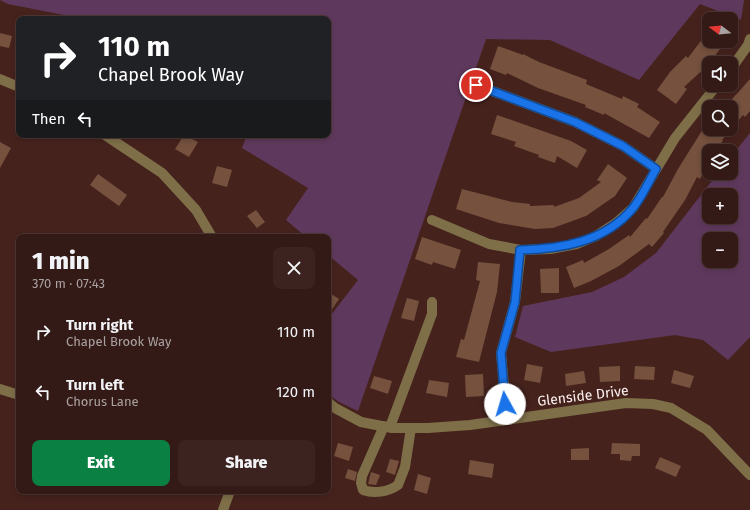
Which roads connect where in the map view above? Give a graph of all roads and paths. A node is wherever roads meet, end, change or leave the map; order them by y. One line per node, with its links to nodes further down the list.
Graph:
1 (750, 38): 2 (street)
2 (738, 59)
3 (0, 79): 5 (street)
4 (476, 85): 8 (street)
5 (16, 86)
6 (711, 92): 8 (street)
7 (110, 138): 10 (street)
8 (656, 169): 11 (street)
9 (432, 220): 11 (street)
10 (210, 234)
11 (520, 250): 16 (street)
12 (432, 302): 17 (street)
13 (0, 388): 14 (street)
14 (16, 394)
15 (331, 405): 17 (street, Glenside Drive)
16 (507, 420): 18 (street, Glenside Drive); 19 (street, Glenside Drive)
17 (387, 427): 18 (street, Glenside Drive); 18 (street)
18 (411, 428)
19 (750, 475)
20 (229, 494): 21 (street)
21 (223, 510)

